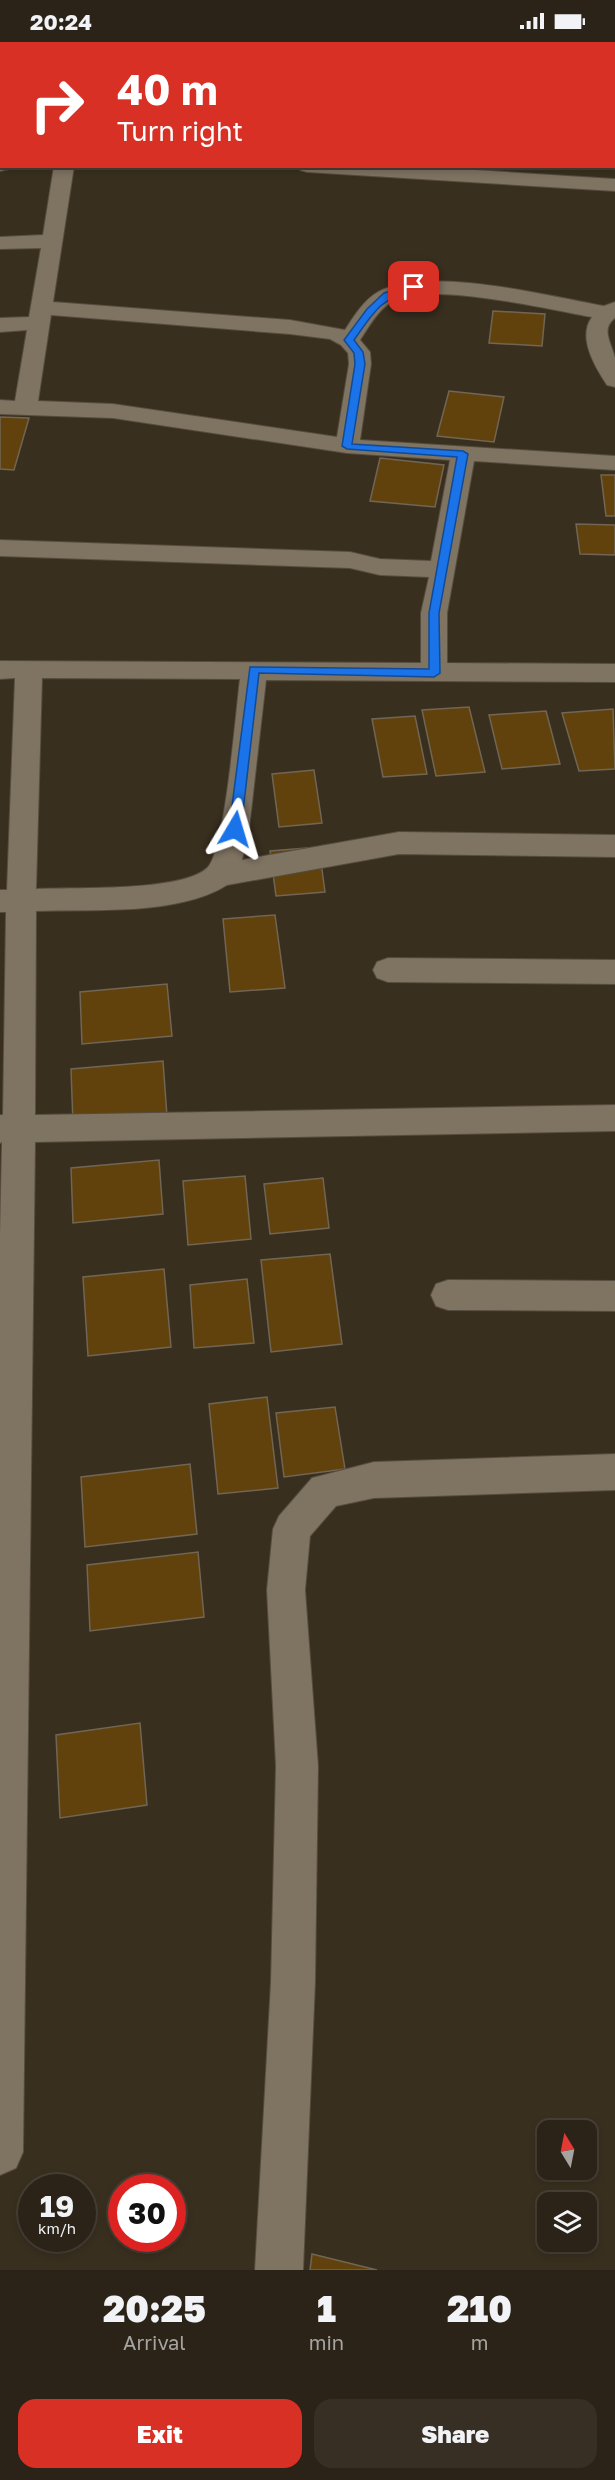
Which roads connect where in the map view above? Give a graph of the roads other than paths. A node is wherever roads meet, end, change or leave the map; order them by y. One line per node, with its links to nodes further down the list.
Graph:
1 (64, 168): 4 (street)
2 (339, 168): 3 (street)
3 (615, 185)
4 (52, 241): 5 (street); 7 (street)
5 (0, 243)
6 (610, 311): 9 (street); 10 (street)
7 (40, 316): 8 (street); 9 (street); 11 (street)
8 (0, 325)
9 (349, 340): 13 (street)
10 (615, 380)
11 (26, 406): 12 (street); 13 (street)
12 (0, 407)
13 (347, 446): 14 (street)
14 (463, 454): 15 (street); 17 (street)
15 (615, 463)
16 (0, 548): 17 (street)
17 (442, 569): 20 (street)
18 (14, 669): 19 (street); 24 (street)
19 (254, 670): 20 (street); 23 (street)
20 (434, 673): 21 (street)
21 (615, 673)
22 (615, 846): 23 (street)
23 (219, 875): 24 (street)
24 (10, 901): 28 (street)
25 (388, 970): 26 (street)
26 (615, 972)
27 (615, 1118): 28 (street)
28 (10, 1129): 31 (street)
29 (448, 1295): 30 (street)
30 (615, 1296)
31 (7, 1362): 33 (street)
32 (615, 1472): 34 (street)
33 (0, 2152)
34 (279, 2270)

